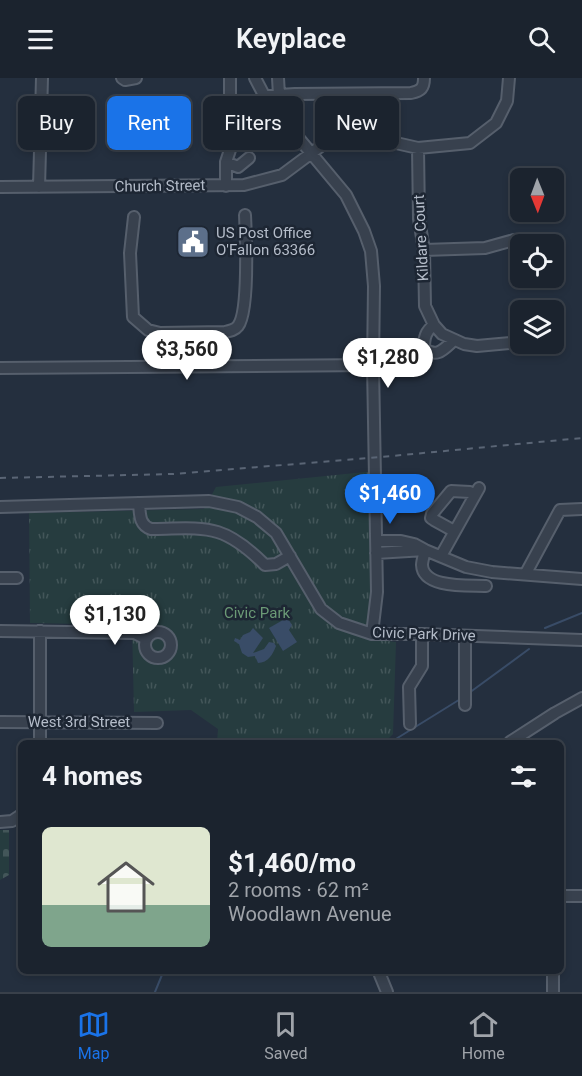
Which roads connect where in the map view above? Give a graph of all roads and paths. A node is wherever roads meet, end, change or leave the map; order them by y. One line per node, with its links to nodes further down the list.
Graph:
1 (42, 78): 20 (street)
2 (122, 78): 3 (street)
3 (136, 78)
4 (230, 78): 10 (street)
5 (255, 78): 11 (street)
6 (278, 78): 9 (street)
7 (424, 78): 9 (street)
8 (509, 78): 13 (street)
9 (279, 95): 11 (street)
10 (230, 96)
11 (264, 96)
12 (303, 144): 15 (street)
13 (418, 148): 15 (street, Church Street); 25 (street, Kildare Court)
14 (230, 150): 17 (street)
15 (312, 154): 19 (street, Church Street); 29 (street)
16 (249, 158): 18 (street)
17 (226, 162): 18 (street); 19 (street)
18 (238, 167): 19 (street)
19 (230, 186): 20 (street, Church Street)
20 (39, 187): 21 (street, Church Street)
21 (0, 188)
22 (245, 215): 23 (street)
23 (134, 217)
24 (510, 241): 25 (street)
25 (424, 250): 26 (street, Kildare Court)
26 (434, 325): 27 (street); 27 (street)
27 (454, 340): 28 (street)
28 (510, 343)
29 (373, 365): 30 (street); 35 (street)
30 (0, 368)
31 (139, 503): 32 (street, Civic Park Drive); 38 (street, Civic Park Drive); 38 (street)
32 (0, 507)
33 (582, 509): 40 (street)
34 (454, 531): 34 (street); 39 (street)
35 (376, 540): 36 (street); 37 (street)
36 (425, 550): 37 (street); 39 (street); 44 (street)
37 (376, 553): 47 (street)
38 (290, 556): 47 (street, Civic Park Drive)
39 (441, 556): 40 (street)
40 (526, 573): 43 (street)
41 (0, 578): 42 (street)
42 (17, 578)
43 (582, 579)
44 (486, 586)
45 (0, 631): 46 (street)
46 (40, 631): 50 (street); 55 (street)
47 (372, 634): 48 (street, Civic Park Drive)
48 (422, 634): 49 (street, Civic Park Drive); 57 (street)
49 (465, 636): 51 (street, Civic Park Drive); 53 (street)
50 (146, 639)
51 (582, 640)
52 (582, 698): 59 (street)
53 (465, 705)
54 (0, 722): 55 (street, West 3rd Street)
55 (39, 722): 56 (street, West 3rd Street); 58 (street)
56 (157, 723)
57 (410, 723)
58 (40, 740)
59 (513, 740)
60 (18, 817): 61 (street)
61 (0, 822)
62 (564, 896): 63 (street)
63 (582, 896)
64 (380, 974): 66 (street)
65 (553, 974): 67 (street)
66 (387, 992)
67 (553, 992)

